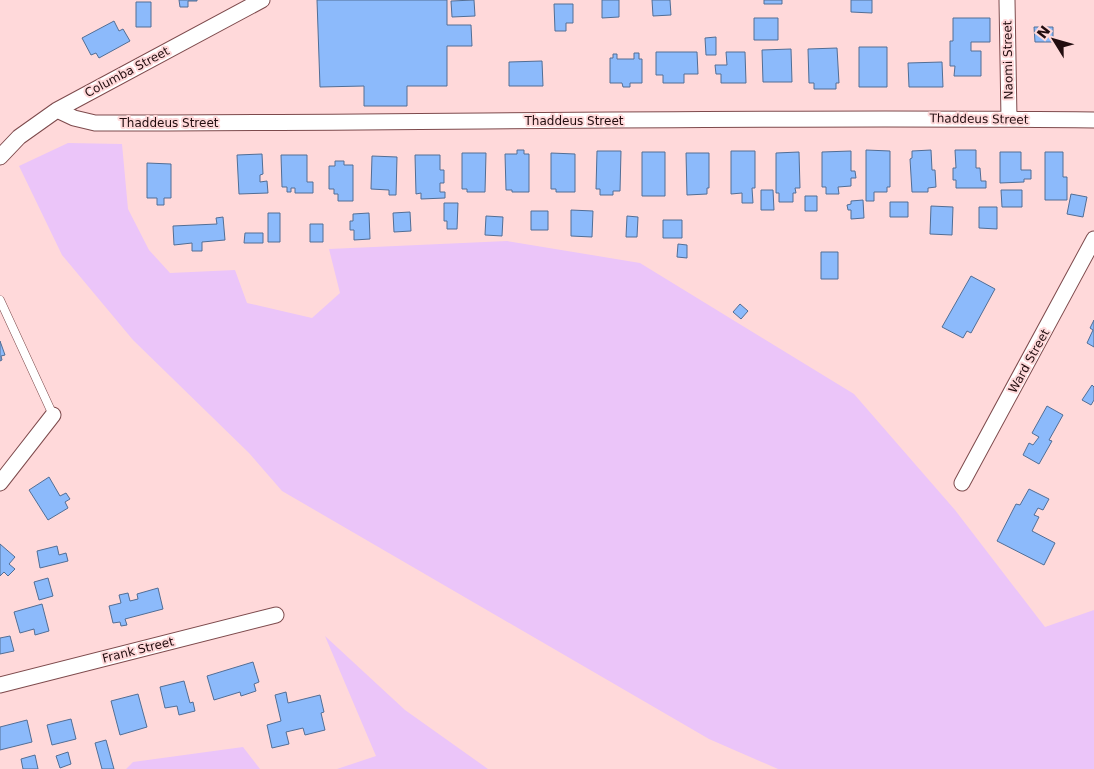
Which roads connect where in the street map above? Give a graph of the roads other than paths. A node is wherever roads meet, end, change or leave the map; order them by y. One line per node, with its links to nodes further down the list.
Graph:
1 (262, 0): 3 (street, Columba Street)
2 (1007, 0): 4 (street, Naomi Street)
3 (57, 110): 4 (street, Thaddeus Street); 6 (street, Columba Street)
4 (1009, 119): 5 (street, Thaddeus Street)
5 (1094, 120)
6 (0, 157)
7 (1094, 239): 11 (street, Ward Street)
8 (0, 300): 9 (lane)
9 (53, 415): 10 (street)
10 (0, 483)
11 (962, 483)
12 (276, 614): 13 (street, Frank Street)
13 (0, 685)

